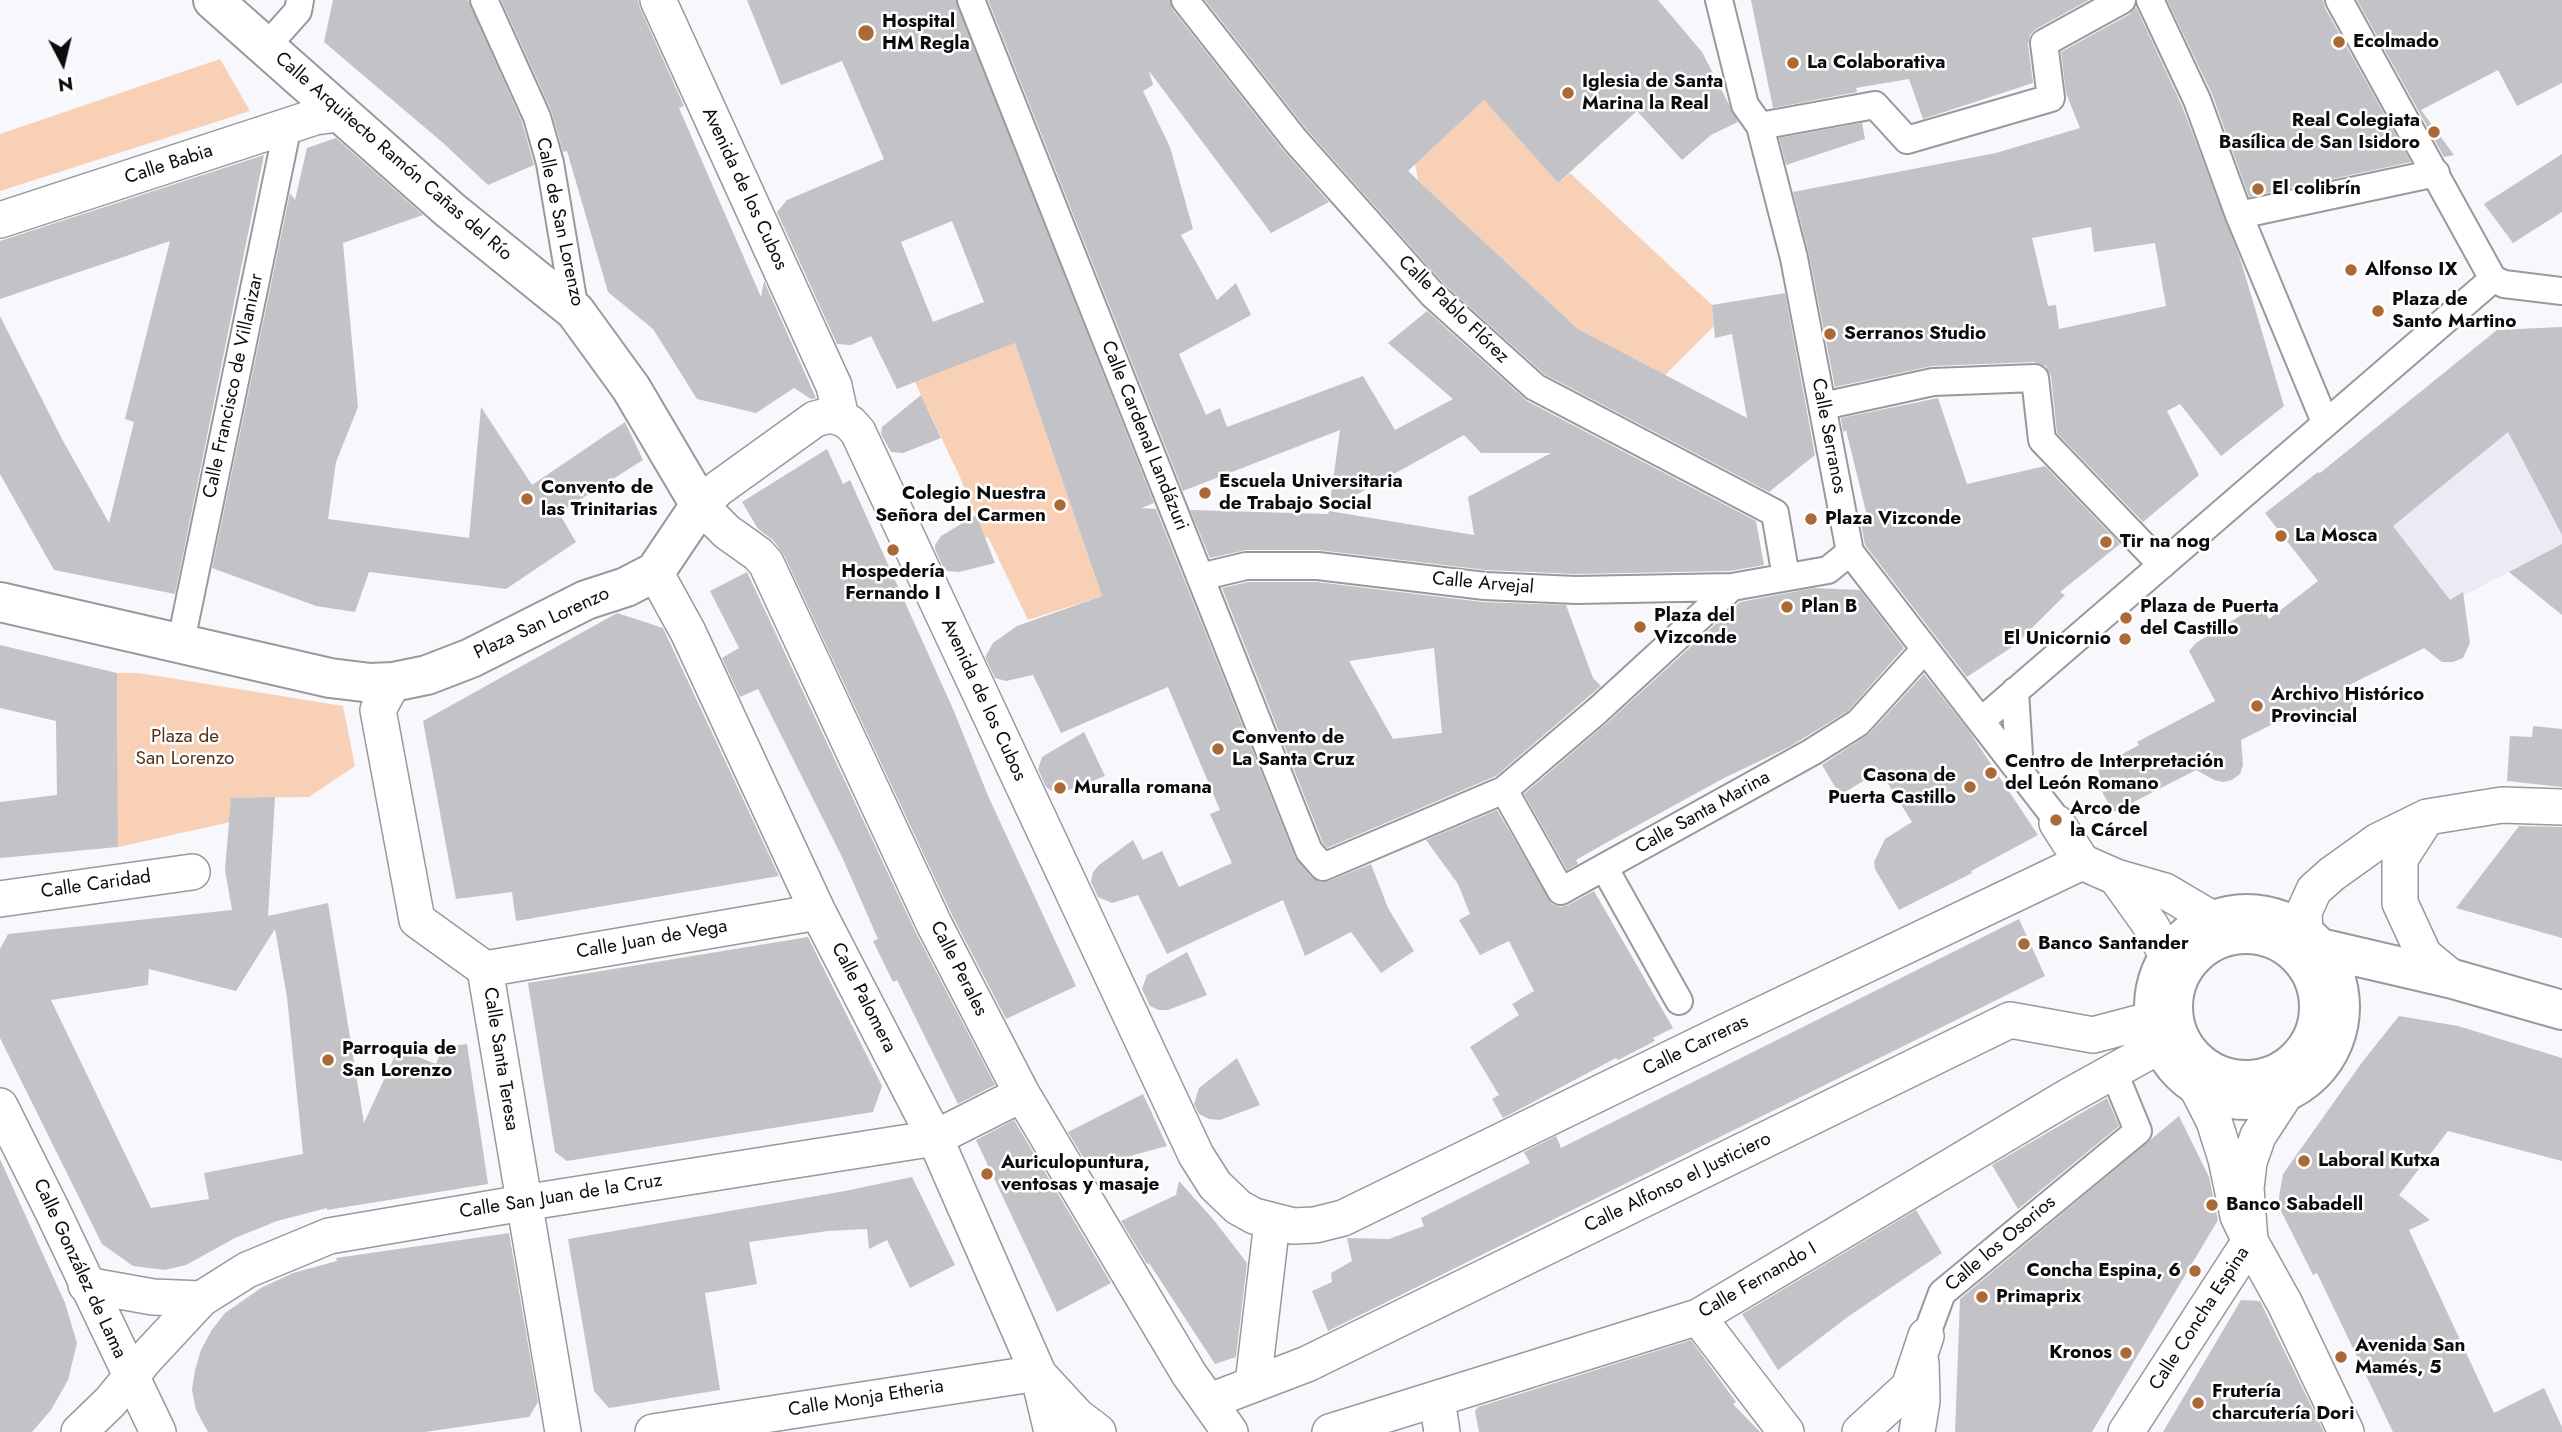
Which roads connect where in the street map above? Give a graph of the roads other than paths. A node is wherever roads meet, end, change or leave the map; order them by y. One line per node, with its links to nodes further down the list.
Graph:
1 (213, 0): 11 (street, Calle Arquitecto Ramón Cañas del Río)
2 (300, 0): 11 (street)
3 (484, 0): 20 (street, Calle de San Lorenzo)
4 (658, 0): 22 (street, Avenida de los Cubos)
5 (971, 0): 28 (street, Calle Cardenal Landázuri)
6 (1185, 0): 29 (street, Calle Pablo Flórez)
7 (1719, 0): 14 (street, Calle Serranos)
8 (2122, 0): 14 (street)
9 (2150, 0): 16 (street)
10 (2339, 0): 15 (street)
11 (265, 48): 12 (street, Calle Arquitecto Ramón Cañas del Río)
12 (339, 114): 13 (street, Calle Babia); 20 (street, Calle Arquitecto Ramón Cañas del Río)
13 (288, 125): 17 (street, Calle Babia); 32 (street, Calle Francisco de Villanizar)
14 (1760, 126): 21 (street, Calle Serranos)
15 (2436, 173): 16 (street); 18 (street)
16 (2239, 215): 23 (street)
17 (0, 220)
18 (2499, 281): 19 (street); 23 (street)
19 (2562, 291)
20 (575, 311): 24 (street, Calle de San Lorenzo)
21 (1823, 406): 25 (street, Calle Serranos); 26 (street)
22 (841, 418): 24 (street, Plaza San Lorenzo); 64 (street, Avenida de los Cubos)
23 (2325, 422): 26 (street)
24 (700, 505): 27 (street, Plaza San Lorenzo); 60 (street, Calle Perales)
25 (1850, 552): 29 (street, Calle Arvejal); 33 (street, Calle Serranos)
26 (2162, 565): 35 (street)
27 (654, 572): 34 (street, Plaza San Lorenzo); 47 (street, Calle Palomera)
28 (1200, 577): 30 (street, Calle Arvejal); 38 (street, Calle Cardenal Landázuri)
29 (1777, 578): 30 (street, Calle Arvejal)
30 (1732, 587): 38 (street)
31 (2, 599): 32 (street, Plaza San Lorenzo)
32 (180, 646): 34 (street, Plaza San Lorenzo)
33 (1926, 649): 36 (street, Calle Serranos); 43 (street, Calle Santa Marina)
34 (393, 682): 51 (street, Calle Santa Teresa)
35 (2015, 691): 36 (street); 37 (street)
36 (1981, 721): 37 (street, Calle Serranos)
37 (2020, 772): 41 (street, Calle Serranos)
38 (1503, 790): 43 (street, Calle Santa Marina)
39 (2562, 807): 40 (street)
40 (2427, 817): 49 (street); 52 (street)
41 (2056, 820): 42 (street, Calle Serranos)
42 (2082, 862): 45 (street); 64 (street, Calle Carreras)
43 (1604, 867): 53 (street)
44 (191, 872): 46 (street, Calle Caridad)
45 (2116, 877): 48 (street); 50 (street)
46 (0, 899)
47 (818, 912): 51 (street, Calle Juan de Vega); 62 (street, Calle Palomera)
48 (2214, 920): 49 (street); 50 (street)
49 (2310, 952): 49 (street); 52 (street); 55 (street)
50 (2169, 959): 56 (street)
51 (485, 969): 63 (street, Calle Santa Teresa)
52 (2453, 979): 54 (street); 55 (street)
53 (1679, 1001)
54 (2562, 1010)
55 (2340, 1014): 59 (street)
56 (2158, 1032): 57 (street, Calle Fernando I); 58 (street); 72 (street, Calle Alfonso el Justiciero)
57 (2113, 1070): 68 (street, Calle Fernando I); 69 (street, Calle los Osorios)
58 (2194, 1084): 59 (street); 65 (street, Calle Concha Espina)
59 (2288, 1090): 65 (street)
60 (1022, 1094): 62 (street, Calle San Juan de la Cruz); 73 (street, Calle Perales)
61 (0, 1105): 66 (street, Calle González de Lama)
62 (935, 1138): 63 (street, Calle San Juan de la Cruz); 70 (street, Calle Palomera)
63 (523, 1203): 67 (street, Calle San Juan de la Cruz); 78 (street, Calle Santa Teresa)
64 (1272, 1222): 72 (street)
65 (2250, 1241): 85 (street, Calle Concha Espina); 86 (street)
66 (86, 1285): 67 (street); 71 (street, Calle González de Lama)
67 (201, 1299): 71 (street, Calle San Juan de la Cruz)
68 (1698, 1317): 74 (street, Calle Fernando I); 82 (street)
69 (1924, 1344): 83 (street, Calle los Osorios); 84 (street)
70 (1038, 1373): 75 (street); 79 (street, Calle Monja Etheria)
71 (131, 1378): 76 (street, Calle San Juan de la Cruz); 77 (street, Calle González de Lama)
72 (1253, 1384): 73 (street, Calle Alfonso el Justiciero)
73 (1209, 1401): 80 (street, Calle Perales)
74 (1439, 1415): 81 (street, Calle Fernando I)
75 (1073, 1428)
76 (79, 1432)
77 (158, 1432)
78 (563, 1432)
79 (653, 1432)
80 (1230, 1432)
81 (1330, 1432)
82 (1786, 1432)
83 (1860, 1432)
84 (1917, 1432)
85 (2126, 1432)
86 (2346, 1432)

